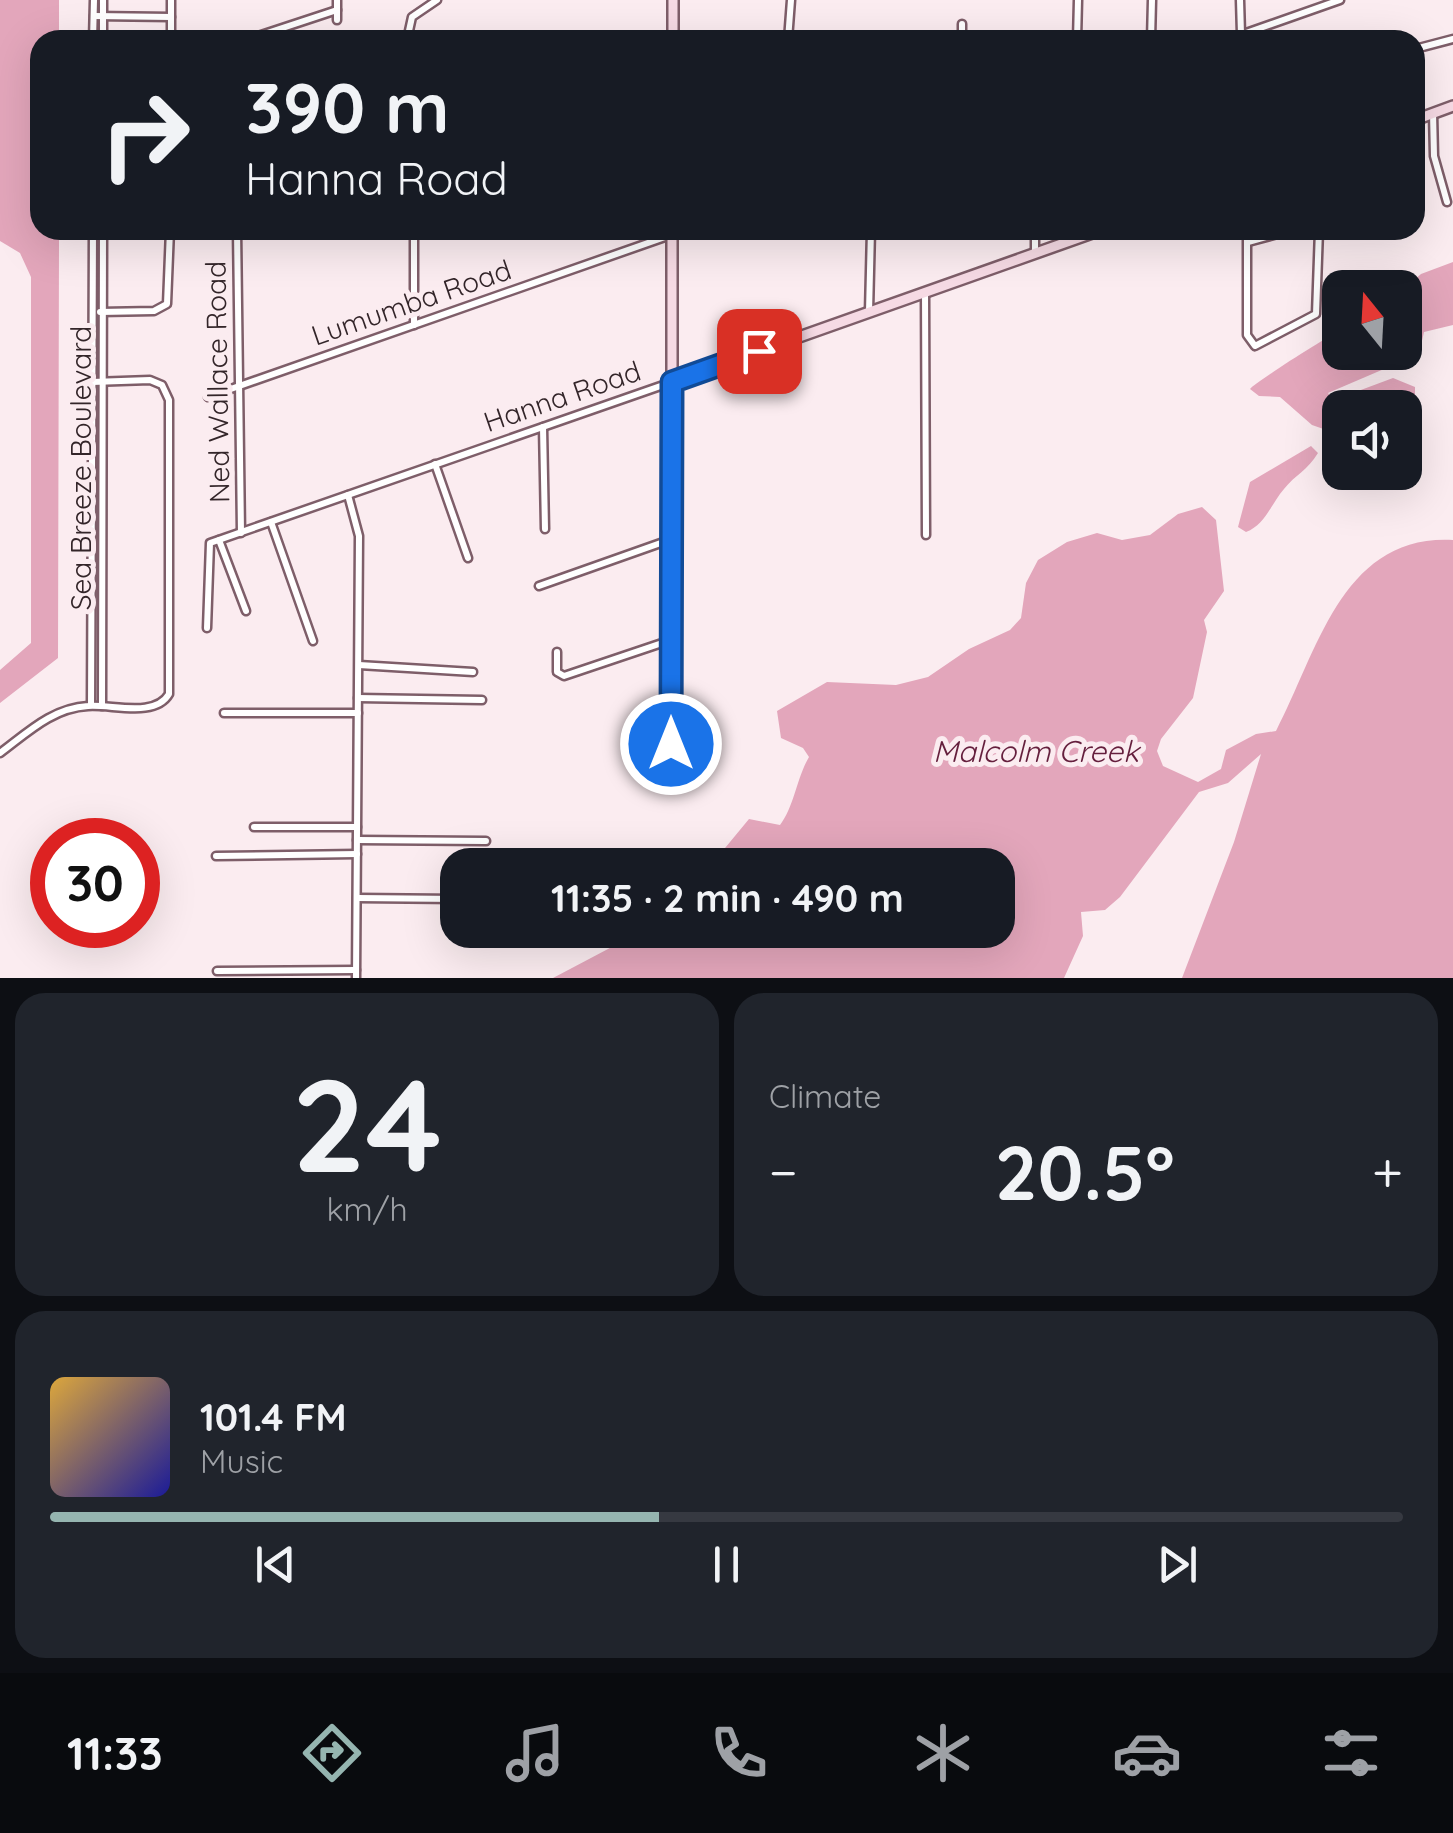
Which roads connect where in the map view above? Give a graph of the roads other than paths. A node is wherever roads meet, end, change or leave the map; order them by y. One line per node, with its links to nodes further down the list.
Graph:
1 (94, 0): 13 (street)
2 (103, 0): 13 (street)
3 (171, 0): 14 (street)
4 (338, 0): 12 (street)
5 (436, 0): 21 (street)
6 (673, 0): 22 (street)
7 (792, 0): 23 (street)
8 (1078, 0): 25 (street)
9 (1152, 0): 26 (street)
10 (1240, 0): 27 (street)
11 (1340, 0): 28 (street)
12 (337, 10): 15 (street); 20 (street)
13 (98, 16): 14 (street); 17 (street); 18 (street)
14 (171, 17): 19 (street)
15 (337, 20)
16 (962, 24): 24 (street)
17 (96, 30)
18 (101, 30)
19 (171, 30)
20 (276, 30)
21 (410, 30)
22 (673, 30)
23 (789, 30)
24 (962, 30)
25 (1077, 30)
26 (1152, 30)
27 (1241, 30)
28 (1253, 30)
29 (1453, 39): 30 (street)
30 (1425, 46)
31 (1453, 106): 32 (street)
32 (1433, 114): 33 (street); 34 (street)
33 (1425, 117)
34 (1447, 202)
35 (93, 240): 50 (street, Sea Breeze Boulevard)
36 (102, 240): 51 (street, Sea Breeze Boulevard)
37 (170, 240): 51 (street)
38 (237, 240): 57 (street, Ned Wallace Road)
39 (414, 240): 53 (street)
40 (650, 240): 53 (street, Lumumba Road)
41 (672, 240): 56 (street)
42 (871, 240): 52 (street)
43 (1035, 240): 48 (street)
44 (1072, 240): 48 (street, Hanna Road)
45 (1255, 240): 47 (street)
46 (1319, 240): 47 (street)
47 (1248, 242)
48 (1035, 253): 49 (street, Hanna Road)
49 (926, 292): 52 (street, Hanna Road); 65 (street)
50 (92, 312): 51 (street); 54 (street, Sea Breeze Boulevard)
51 (102, 312): 55 (street, Sea Breeze Boulevard)
52 (870, 312): 56 (street, Hanna Road)
53 (414, 325): 57 (street, Lumumba Road)
54 (92, 382): 55 (street); 79 (street, Sea Breeze Boulevard)
55 (102, 382): 80 (street, Sea Breeze Boulevard); 80 (street)
56 (672, 382): 59 (street, Hanna Road); 66 (street)
57 (240, 386): 58 (street, Lumumba Road); 64 (street, Ned Wallace Road)
58 (208, 397)
59 (542, 426): 60 (street, Hanna Road); 63 (street)
60 (435, 464): 61 (street, Hanna Road); 68 (street)
61 (348, 495): 62 (street, Hanna Road); 75 (street)
62 (271, 522): 64 (street, Hanna Road); 73 (street)
63 (546, 529)
64 (241, 532): 67 (street, Hanna Road)
65 (926, 535)
66 (672, 538): 69 (street); 72 (street)
67 (220, 540): 70 (street); 71 (street, Hanna Road)
68 (468, 558)
69 (539, 586)
70 (246, 611)
71 (207, 628)
72 (671, 640): 74 (street); 83 (street)
73 (313, 641)
74 (557, 652)
75 (359, 665): 76 (street); 77 (street)
76 (474, 672)
77 (358, 698): 78 (street); 82 (street)
78 (482, 700)
79 (90, 706): 80 (street); 84 (street)
80 (102, 706)
81 (224, 713): 82 (street)
82 (358, 713): 86 (street)
83 (671, 744)
84 (0, 753)
85 (254, 827): 86 (street)
86 (358, 828): 87 (street)
87 (358, 840): 88 (street); 89 (street)
88 (486, 841)
89 (357, 854): 90 (street); 91 (street)
90 (216, 856)
91 (357, 898): 92 (street); 94 (street)
92 (440, 899)
93 (217, 971): 94 (street)
94 (356, 974)

